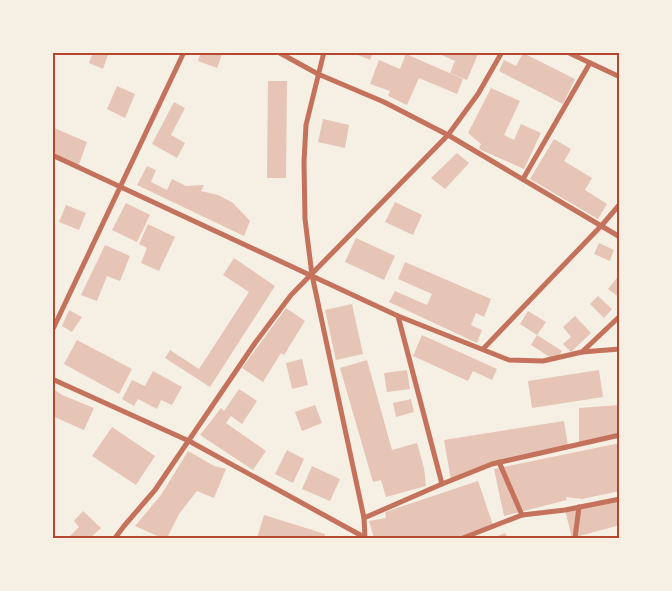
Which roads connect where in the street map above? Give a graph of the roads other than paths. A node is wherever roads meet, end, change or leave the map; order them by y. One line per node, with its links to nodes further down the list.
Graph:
1 (184, 52): 12 (street)
2 (278, 52): 7 (street)
3 (324, 52): 7 (street)
4 (502, 52): 9 (street)
5 (567, 52): 6 (street)
6 (590, 63): 8 (street); 11 (street)
7 (318, 74): 9 (street); 16 (street)
8 (620, 77)
9 (448, 135): 11 (street); 16 (street)
10 (52, 155): 12 (street)
11 (523, 179): 14 (street)
12 (120, 187): 16 (street); 19 (street)
13 (620, 204): 14 (street)
14 (602, 225): 15 (street); 20 (street)
15 (620, 237)
16 (312, 275): 17 (street); 25 (street); 31 (street)
17 (398, 316): 20 (street); 27 (street)
18 (620, 316): 22 (street)
19 (52, 331)
20 (483, 349): 22 (street)
21 (620, 349): 22 (street)
22 (582, 352)
23 (52, 379): 25 (street)
24 (620, 435): 26 (street)
25 (189, 441): 32 (street); 33 (street)
26 (499, 462): 27 (street); 30 (street)
27 (442, 484): 31 (street)
28 (620, 499): 29 (street)
29 (579, 508): 30 (street); 35 (street)
30 (522, 515): 34 (street)
31 (364, 518): 33 (street)
32 (116, 538)
33 (365, 538)
34 (463, 538)
35 (575, 538)

